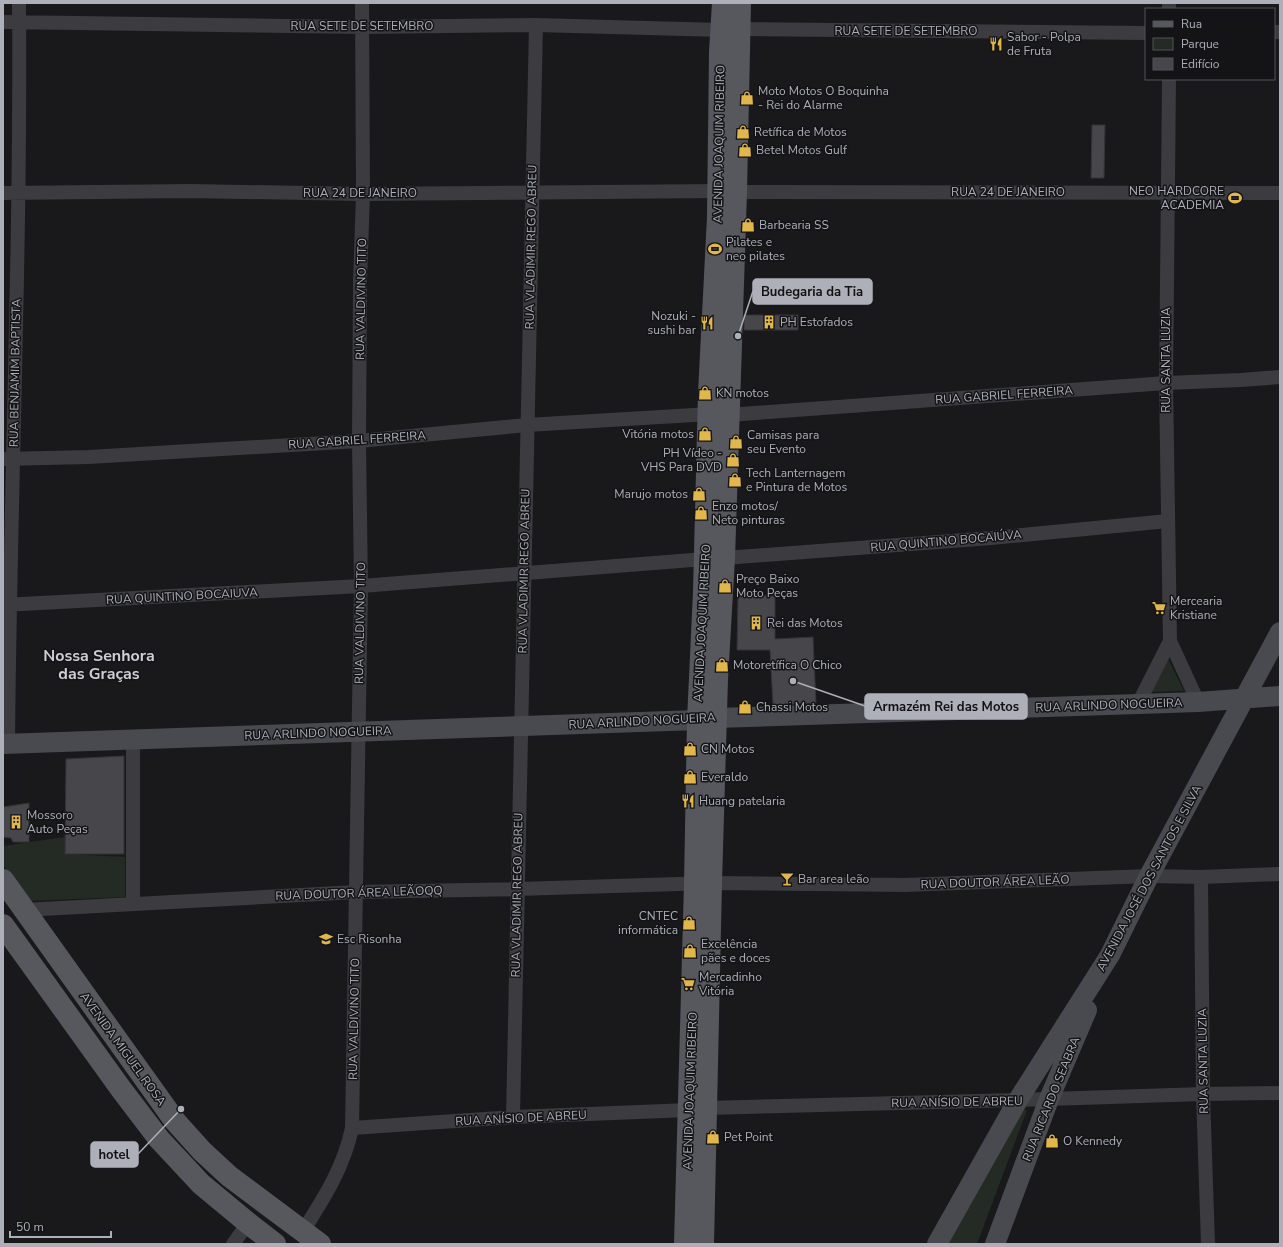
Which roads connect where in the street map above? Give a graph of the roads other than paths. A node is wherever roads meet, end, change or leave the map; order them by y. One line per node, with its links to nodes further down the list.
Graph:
1 (19, 3): 6 (street, RUA BENJAMIM BAPTISTA)
2 (362, 3): 8 (street, RUA VALDIVINO TITO)
3 (723, 3): 9 (main road, AVENIDA JOAQUIM RIBEIRO)
4 (740, 3): 9 (main road, AVENIDA JOAQUIM RIBEIRO)
5 (3, 22): 6 (street, RUA SETE DE SETEMBRO)
6 (19, 22): 8 (street, RUA SETE DE SETEMBRO); 16 (street, RUA BENJAMIM BAPTISTA)
7 (536, 25): 8 (street, RUA SETE DE SETEMBRO); 9 (street, RUA SETE DE SETEMBRO); 12 (street, RUA VLADIMIR REGO ABREU)
8 (362, 27): 18 (street, RUA VALDIVINO TITO)
9 (730, 30): 10 (street, RUA SETE DE SETEMBRO); 13 (main road, AVENIDA JOAQUIM RIBEIRO)
10 (1145, 33)
11 (1169, 80): 14 (street, RUA SANTA LUZIA)
12 (532, 192): 13 (street, RUA 24 DE JANEIRO); 18 (street, RUA 24 DE JANEIRO); 22 (street, RUA VLADIMIR REGO ABREU)
13 (727, 192): 14 (street, RUA 24 DE JANEIRO); 21 (main road, AVENIDA JOAQUIM RIBEIRO)
14 (1168, 192): 17 (street, RUA 24 DE JANEIRO); 20 (street, RUA SANTA LUZIA)
15 (3, 193): 16 (street, RUA 24 DE JANEIRO)
16 (18, 193): 18 (street, RUA 24 DE JANEIRO); 24 (street, RUA BENJAMIM BAPTISTA)
17 (1280, 193)
18 (363, 194): 23 (street, RUA VALDIVINO TITO)
19 (1280, 377): 20 (street, RUA GABRIEL FERREIRA)
20 (1166, 383): 21 (street, RUA GABRIEL FERREIRA); 25 (street, RUA SANTA LUZIA)
21 (719, 414): 22 (street, RUA GABRIEL FERREIRA); 26 (main road, AVENIDA JOAQUIM RIBEIRO)
22 (527, 425): 23 (street, RUA GABRIEL FERREIRA); 27 (street, RUA VLADIMIR REGO ABREU)
23 (359, 441): 24 (street, RUA GABRIEL FERREIRA); 28 (street, RUA VALDIVINO TITO)
24 (8, 459): 29 (street, RUA BENJAMIM BAPTISTA)
25 (1168, 521): 26 (street, RUA QUINTINO BOCAIÚVA); 31 (street, RUA SANTA LUZIA)
26 (714, 559): 27 (street, RUA QUINTINO BOCAIÚVA); 36 (main road, AVENIDA JOAQUIM RIBEIRO)
27 (524, 573): 28 (street, RUA QUINTINO BOCAIÚVA); 37 (street, RUA VLADIMIR REGO ABREU)
28 (361, 586): 29 (street, RUA QUINTINO BOCAIUVA); 38 (street, RUA VALDIVINO TITO)
29 (6, 605): 40 (street, RUA BENJAMIM BAPTISTA)
30 (1280, 632): 33 (street, AVENIDA JOSÉ DOS SANTOS E SILVA)
31 (1170, 641): 34 (street, RUA SANTA LUZIA); 35 (street, RUA SANTA LUZIA)
32 (1280, 696): 33 (street, RUA ARLINDO NOGUEIRA)
33 (1244, 698): 34 (street, RUA ARLINDO NOGUEIRA); 42 (street, AVENIDA JOSÉ DOS SANTOS E SILVA)
34 (1198, 702): 35 (street, RUA ARLINDO NOGUEIRA)
35 (1138, 704): 36 (street, RUA ARLINDO NOGUEIRA)
36 (707, 719): 37 (street, RUA ARLINDO NOGUEIRA); 45 (main road, AVENIDA JOAQUIM RIBEIRO)
37 (521, 726): 38 (street, RUA ARLINDO NOGUEIRA); 46 (street, RUA VLADIMIR REGO ABREU)
38 (359, 732): 39 (street, RUA ARLINDO NOGUEIRA); 47 (street, RUA VALDIVINO TITO)
39 (133, 739): 40 (street, RUA ARLINDO NOGUEIRA); 48 (street)
40 (6, 743)
41 (1280, 874): 43 (street, RUA DOUTOR ÁREA LEÃO)
42 (1149, 876): 43 (street, RUA DOUTOR ÁREA LEÃO); 45 (street, RUA DOUTOR ÁREA LEÃO); 51 (street, AVENIDA JOSÉ DOS SANTOS E SILVA)
43 (1201, 877): 53 (street, RUA SANTA LUZIA)
44 (3, 880): 49 (main road, AVENIDA MIGUEL ROSA)
45 (703, 883): 46 (street, RUA DOUTOR ÁREA LEÃOQQ); 56 (main road, AVENIDA JOAQUIM RIBEIRO)
46 (518, 889): 47 (street, RUA DOUTOR ÁREA LEÃOQQ); 57 (street, RUA VLADIMIR REGO ABREU)
47 (356, 892): 48 (street, RUA DOUTOR ÁREA LEÃOQQ); 58 (street, RUA VALDIVINO TITO)
48 (133, 903): 49 (street, RUA DOUTOR ÁREA LEÃOQQ)
49 (24, 910): 59 (main road, AVENIDA MIGUEL ROSA)
50 (3, 925): 60 (main road, AVENIDA MIGUEL ROSA)
51 (1110, 955): 54 (street, RUA RICARDO SEABRA); 55 (street, AVENIDA JOSÉ DOS SANTOS E SILVA)
52 (1280, 1093): 53 (street, RUA ANÍSIO DE ABREU)
53 (1203, 1094): 54 (street, RUA ANÍSIO DE ABREU); 67 (street, RUA SANTA LUZIA)
54 (1049, 1099): 55 (street, RUA ANÍSIO DE ABREU); 66 (street, RUA RICARDO SEABRA)
55 (1018, 1100): 56 (street, RUA ANÍSIO DE ABREU); 65 (street, AVENIDA JOSÉ DOS SANTOS E SILVA)
56 (698, 1109): 57 (street, RUA ANÍSIO DE ABREU); 63 (main road, AVENIDA JOAQUIM RIBEIRO); 64 (main road, AVENIDA JOAQUIM RIBEIRO)
57 (513, 1117): 58 (street, RUA ANÍSIO DE ABREU)
58 (352, 1128): 59 (street, RUA VALDIVINO TITO)
59 (303, 1231): 62 (main road, AVENIDA MIGUEL ROSA)
60 (261, 1237): 61 (street)
61 (233, 1244)
62 (320, 1244)
63 (685, 1244)
64 (703, 1244)
65 (937, 1244)
66 (995, 1244)
67 (1208, 1244)

